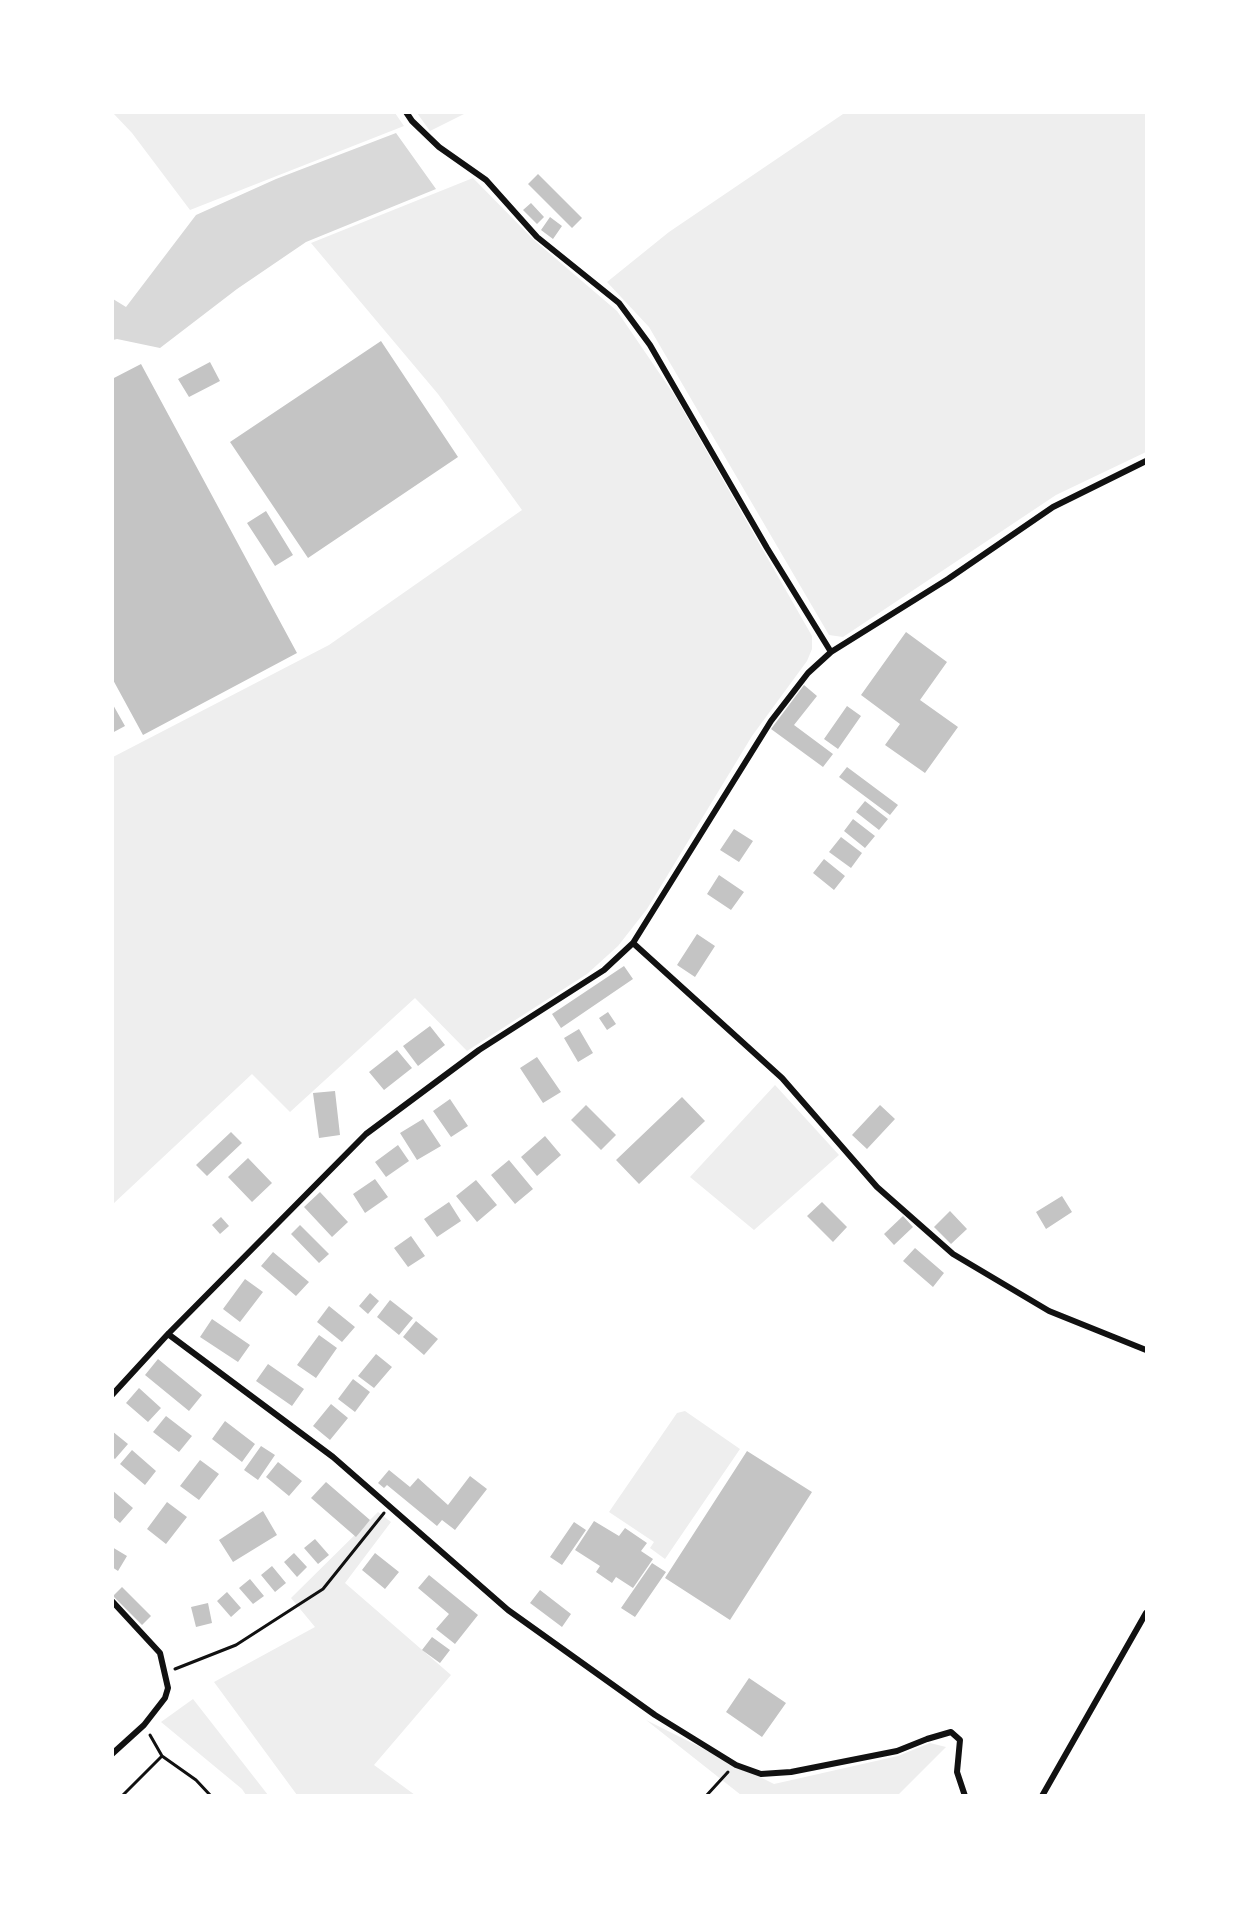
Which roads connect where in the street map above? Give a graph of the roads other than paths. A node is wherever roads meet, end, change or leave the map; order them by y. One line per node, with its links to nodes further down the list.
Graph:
1 (406, 112): 3 (street)
2 (1146, 461): 3 (street)
3 (831, 652): 4 (street)
4 (633, 943): 5 (street); 6 (street)
5 (168, 1334): 7 (street); 11 (street)
6 (1146, 1350)
7 (112, 1395)
8 (112, 1601): 10 (street)
9 (1146, 1613): 12 (street)
10 (112, 1754)
11 (965, 1796)
12 (1042, 1796)

